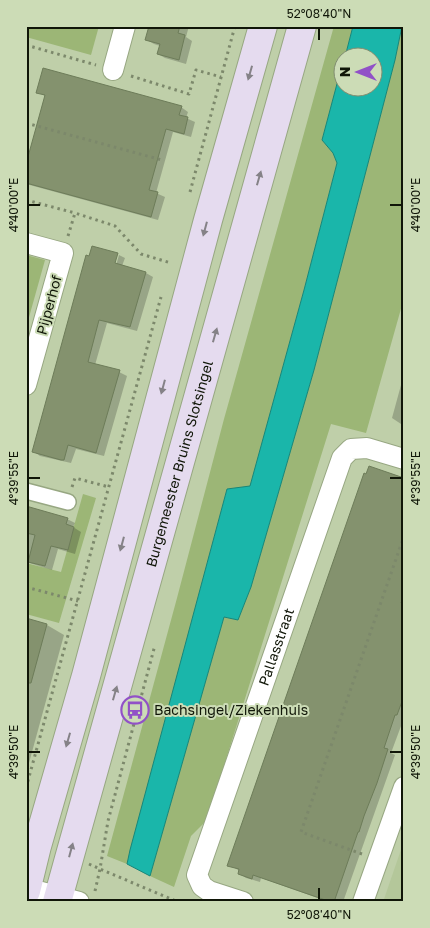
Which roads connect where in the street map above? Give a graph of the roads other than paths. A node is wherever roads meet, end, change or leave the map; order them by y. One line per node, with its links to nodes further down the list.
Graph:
1 (125, 26): 4 (street)
2 (263, 26): 11 (main road, one-way to 11)
3 (302, 26): 12 (main road, Burgemeester Bruins Slotsingel, one-way to 3)
4 (113, 70)
5 (26, 243): 6 (street, Pijperhof)
6 (26, 385)
7 (404, 460): 13 (street, Pallasstraat)
8 (26, 491): 9 (street)
9 (68, 502)
10 (404, 787): 14 (street)
11 (26, 889): 12 (street)
12 (72, 899)
13 (243, 902)
14 (362, 902)

